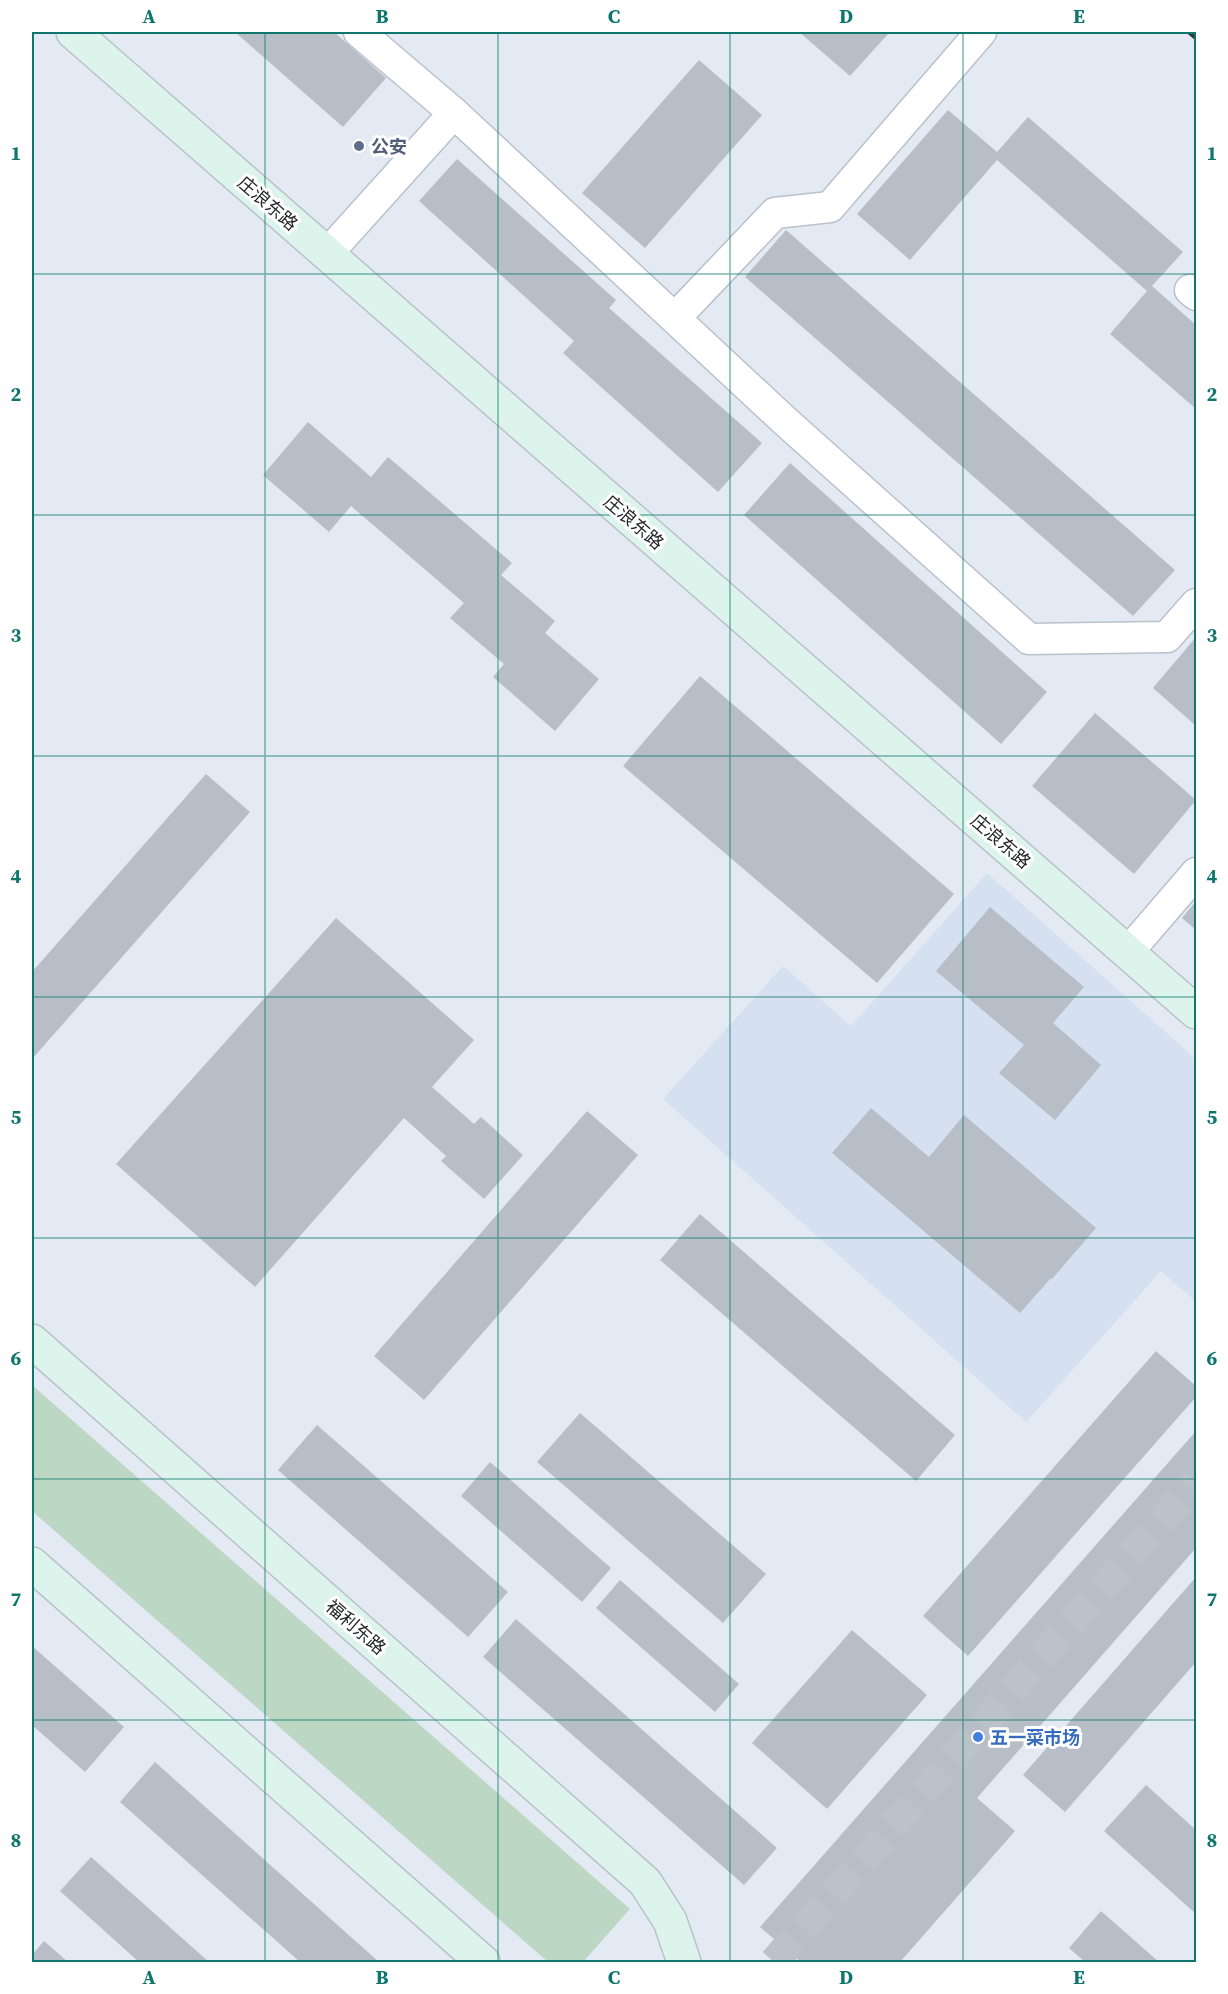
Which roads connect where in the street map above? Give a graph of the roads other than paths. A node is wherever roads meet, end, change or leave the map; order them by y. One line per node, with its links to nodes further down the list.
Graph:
1 (73, 32): 5 (main road, 庄浪东路)
2 (359, 32): 4 (street)
3 (981, 32): 6 (street)
4 (454, 113): 5 (street); 6 (street)
5 (327, 254): 9 (main road, 庄浪东路)
6 (675, 318): 7 (street)
7 (1197, 604)
8 (1197, 873): 9 (street)
9 (1128, 952): 10 (main road, 庄浪东路)
10 (1197, 1012)
11 (32, 1341): 13 (main road, 福利东路)
12 (32, 1564): 14 (main road)
13 (670, 1921): 15 (main road, 福利东路); 16 (main road, 福利东路)
14 (483, 1962)
15 (670, 1962)
16 (684, 1962)

